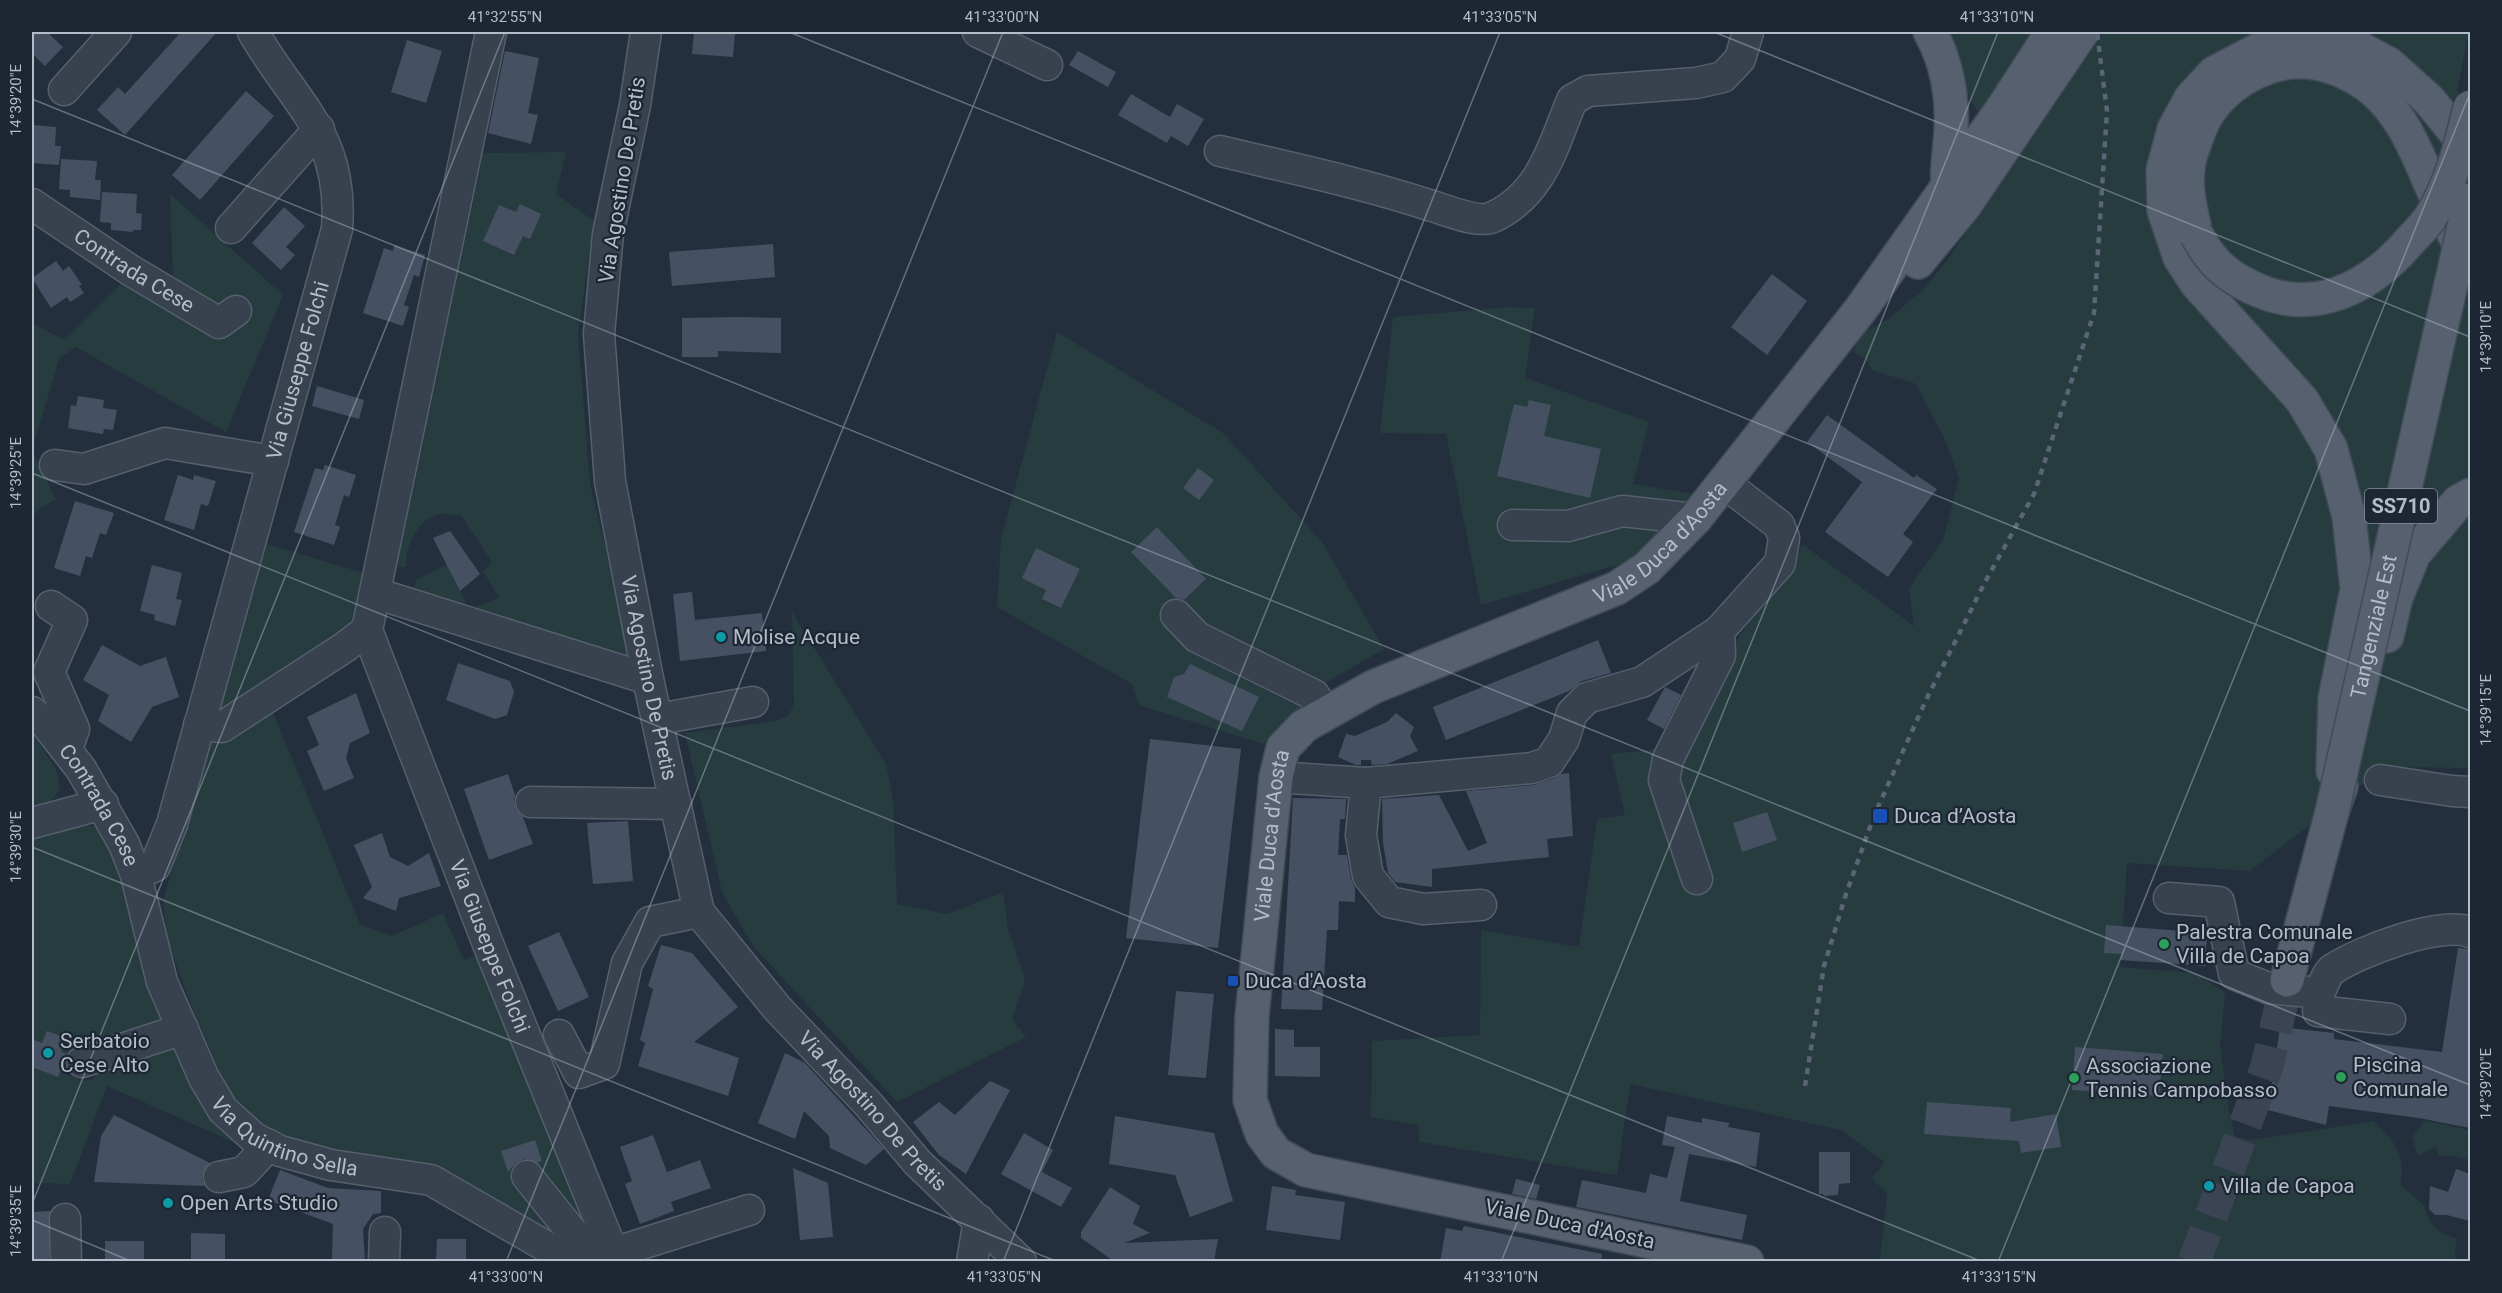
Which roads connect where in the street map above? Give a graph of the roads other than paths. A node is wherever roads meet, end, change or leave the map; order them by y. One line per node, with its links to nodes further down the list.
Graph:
1 (116, 32): 11 (street)
2 (253, 32): 14 (street, Via Giuseppe Folchi)
3 (491, 32): 30 (street)
4 (646, 32): 35 (street, Via Agostino De Pretis)
5 (978, 32): 10 (street)
6 (1748, 32): 16 (street)
7 (1930, 32): 17 (main road)
8 (2052, 32): 13 (main road)
9 (2082, 32): 13 (main road)
10 (1047, 65)
11 (64, 90)
12 (2470, 107): 21 (main road, bridge)
13 (2012, 116): 17 (main road, Viale Duca d'Aosta); 22 (main road)
14 (319, 129): 20 (street); 24 (street, Via Giuseppe Folchi)
15 (2470, 150): 49 (main road, bridge)
16 (1220, 151)
17 (1948, 186): 22 (main road, Viale Duca d'Aosta)
18 (2470, 200): 49 (main road, Tangenziale Est / SS710, bridge)
19 (32, 204): 23 (street, Contrada Cese)
20 (231, 228)
21 (2470, 265)
22 (1861, 309): 26 (main road, Viale Duca d'Aosta)
23 (236, 311)
24 (273, 461): 25 (street); 40 (street, Via Giuseppe Folchi)
25 (55, 465)
26 (1723, 482): 28 (main road, Viale Duca d'Aosta); 34 (street)
27 (2470, 495): 49 (main road, bridge)
28 (1695, 519): 29 (street); 38 (main road, Viale Duca d'Aosta)
29 (1513, 525)
30 (375, 593): 33 (street); 35 (street)
31 (51, 606): 41 (street)
32 (1176, 615): 38 (street)
33 (367, 630): 40 (street); 69 (street, Via Giuseppe Folchi)
34 (1719, 631): 44 (street); 52 (street)
35 (648, 679): 39 (street, Via Agostino De Pretis)
36 (753, 702): 39 (street)
37 (32, 712): 41 (street, Contrada Cese)
38 (1327, 714): 42 (main road, Viale Duca d'Aosta)
39 (658, 719): 48 (street, Via Agostino De Pretis)
40 (199, 725): 51 (street, Via Giuseppe Folchi)
41 (67, 748): 47 (street, Contrada Cese)
42 (1276, 777): 44 (street); 70 (main road, Viale Duca d'Aosta)
43 (2380, 780): 45 (street)
44 (1366, 783): 54 (street)
45 (2470, 792)
46 (531, 802): 48 (street)
47 (103, 804): 50 (street); 51 (street, Contrada Cese)
48 (676, 804): 55 (street, Via Agostino De Pretis)
49 (2332, 812): 57 (main road, Tangenziale Est / SS710)
50 (32, 823)
51 (136, 875): 60 (street, Via Quintino Sella)
52 (1697, 879)
53 (2169, 898): 58 (street)
54 (1481, 905)
55 (699, 912): 61 (street); 68 (street, Via Agostino De Pretis)
56 (2470, 932): 58 (street)
57 (2287, 980)
58 (2319, 993): 59 (street)
59 (2390, 1019)
60 (183, 1029): 62 (street); 63 (street, Via Quintino Sella)
61 (559, 1035)
62 (82, 1062)
63 (268, 1145): 65 (street); 72 (street, Via Quintino Sella)
64 (527, 1176): 69 (street)
65 (219, 1177)
66 (749, 1210): 69 (street)
67 (66, 1219): 71 (street)
68 (979, 1220): 73 (street); 74 (street, Via Agostino De Pretis)
69 (608, 1259)
70 (1744, 1260)
71 (66, 1262)
72 (573, 1262)
73 (972, 1262)
74 (1021, 1262)

